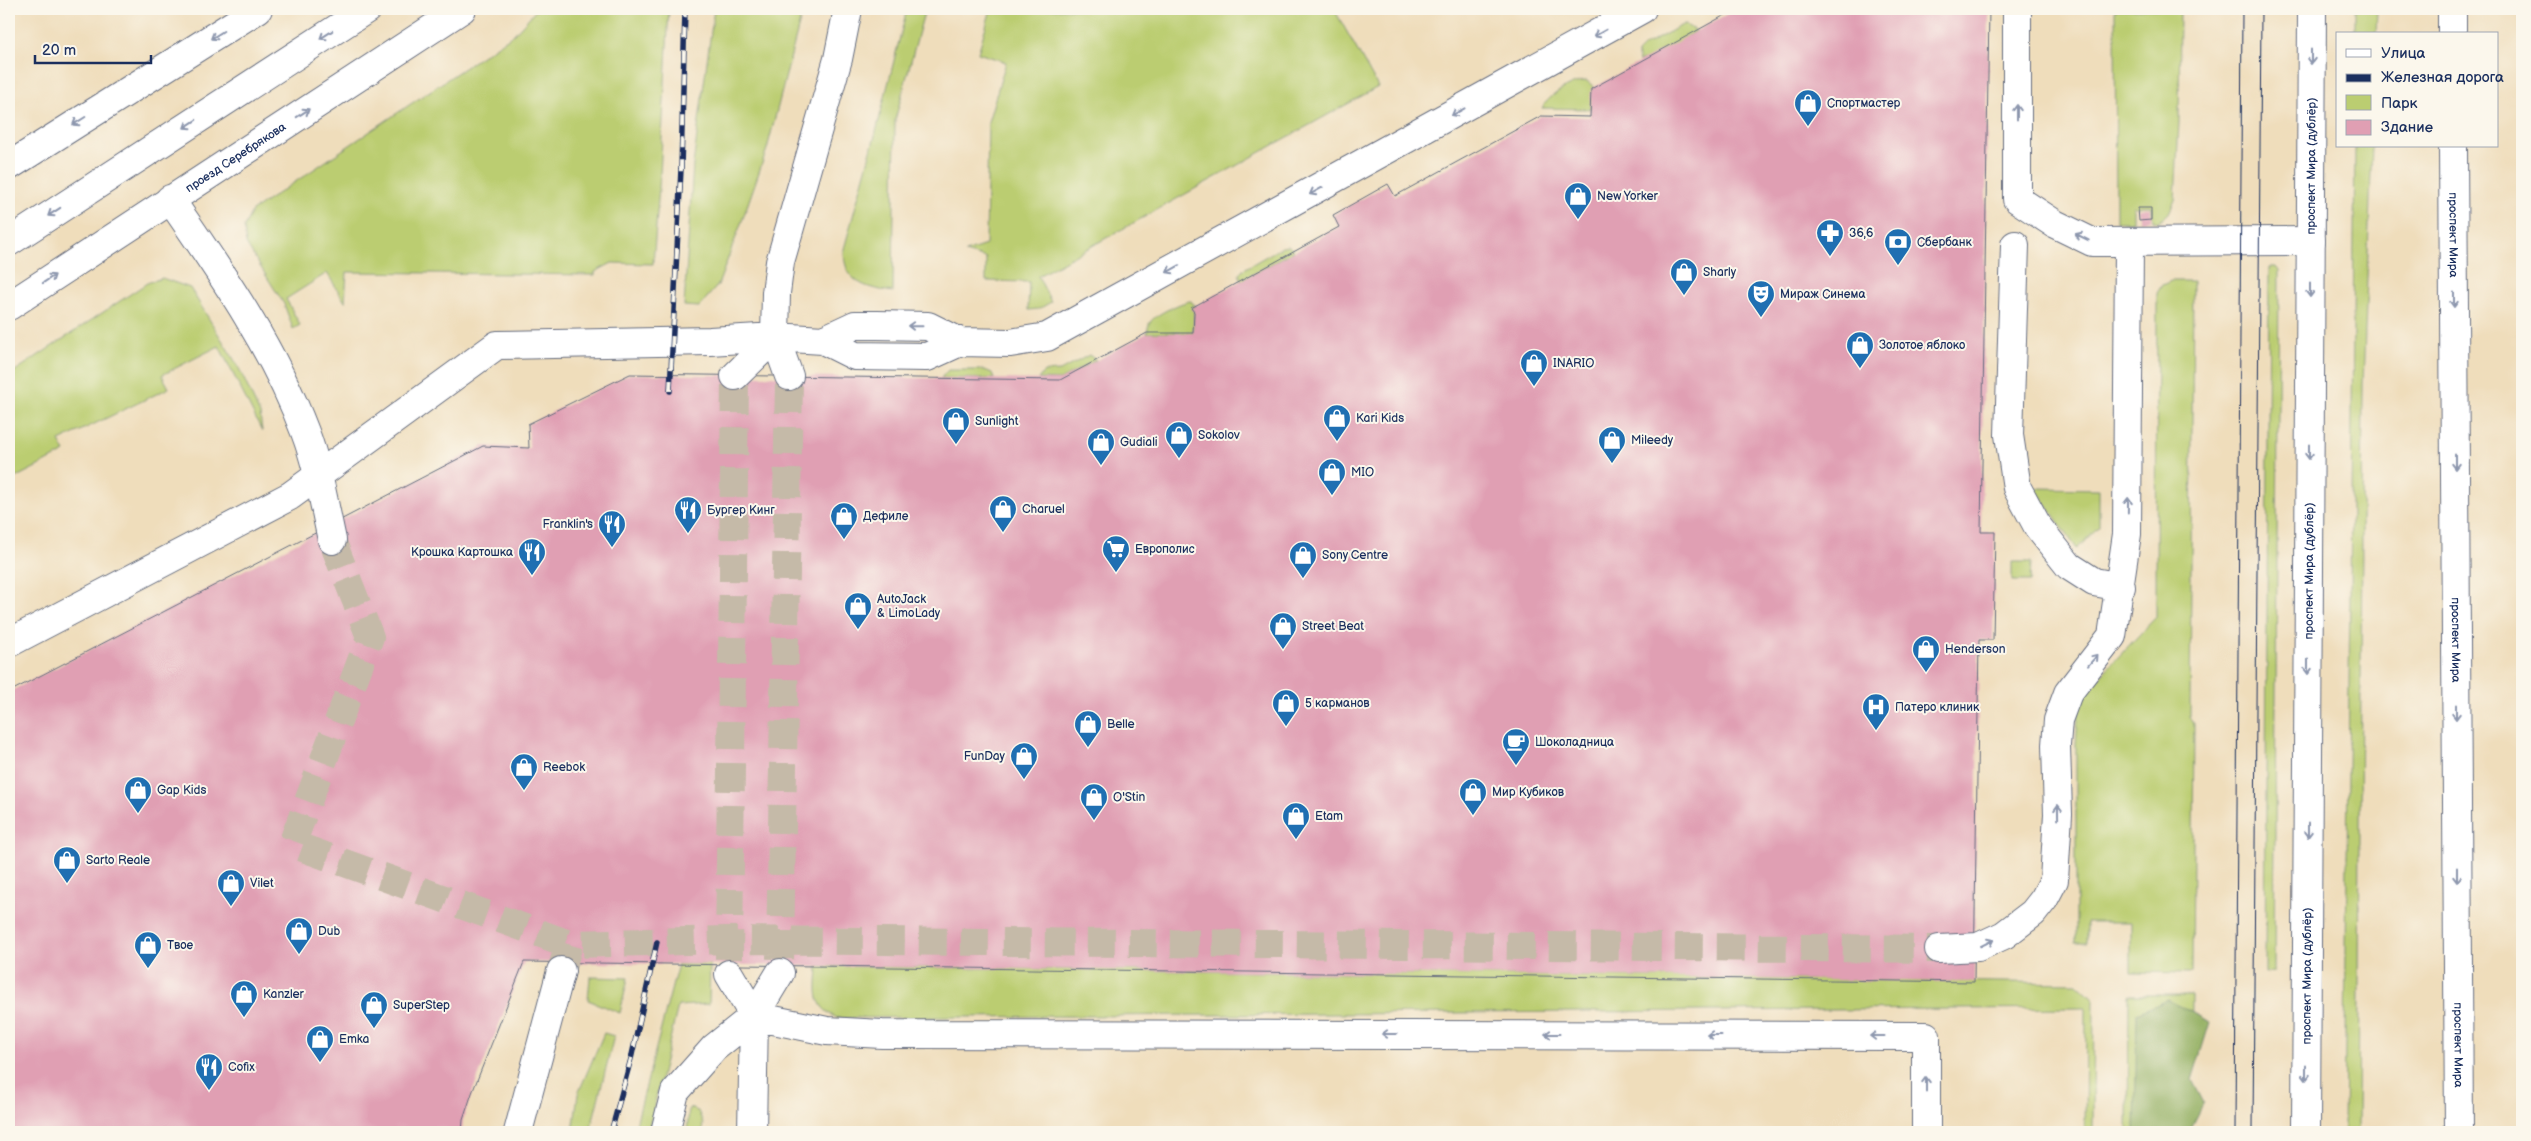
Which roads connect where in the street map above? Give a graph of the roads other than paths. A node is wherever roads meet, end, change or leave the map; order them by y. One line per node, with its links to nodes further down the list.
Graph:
1 (258, 9): 11 (main road, one-way to 11)
2 (367, 9): 14 (main road, one-way to 14)
3 (462, 9): 12 (main road, проезд Серебрякова, one-way to 3)
4 (848, 9): 18 (main road)
5 (1642, 9): 18 (main road, one-way to 18)
6 (2017, 9): 15 (main road, one-way to 6)
7 (2312, 9): 13 (main road, проспект Мира (дублёр), one-way to 13)
8 (2452, 9): 9 (main road)
9 (2452, 32)
10 (2453, 148): 35 (main road, проспект Мира, one-way to 35)
11 (9, 166)
12 (170, 199): 17 (main road, проезд Серебрякова, one-way to 12); 21 (main road)
13 (2310, 241): 15 (main road); 34 (main road, проспект Мира (дублёр), one-way to 34)
14 (9, 242)
15 (2129, 242): 23 (main road, one-way to 15)
16 (2015, 245): 23 (main road)
17 (9, 306)
18 (775, 337): 19 (main road); 20 (main road); 21 (main road)
19 (735, 376)
20 (789, 376)
21 (318, 477): 22 (main road); 24 (main road)
22 (332, 540)
23 (2121, 587): 25 (main road, one-way to 23)
24 (9, 643)
25 (1939, 948)
26 (561, 971): 30 (main road)
27 (780, 973): 29 (main road)
28 (729, 974): 29 (main road)
29 (754, 1016): 31 (main road); 32 (main road); 33 (main road, one-way to 29)
30 (518, 1132)
31 (665, 1132)
32 (752, 1132)
33 (1926, 1132)
34 (2306, 1132)
35 (2459, 1132)

